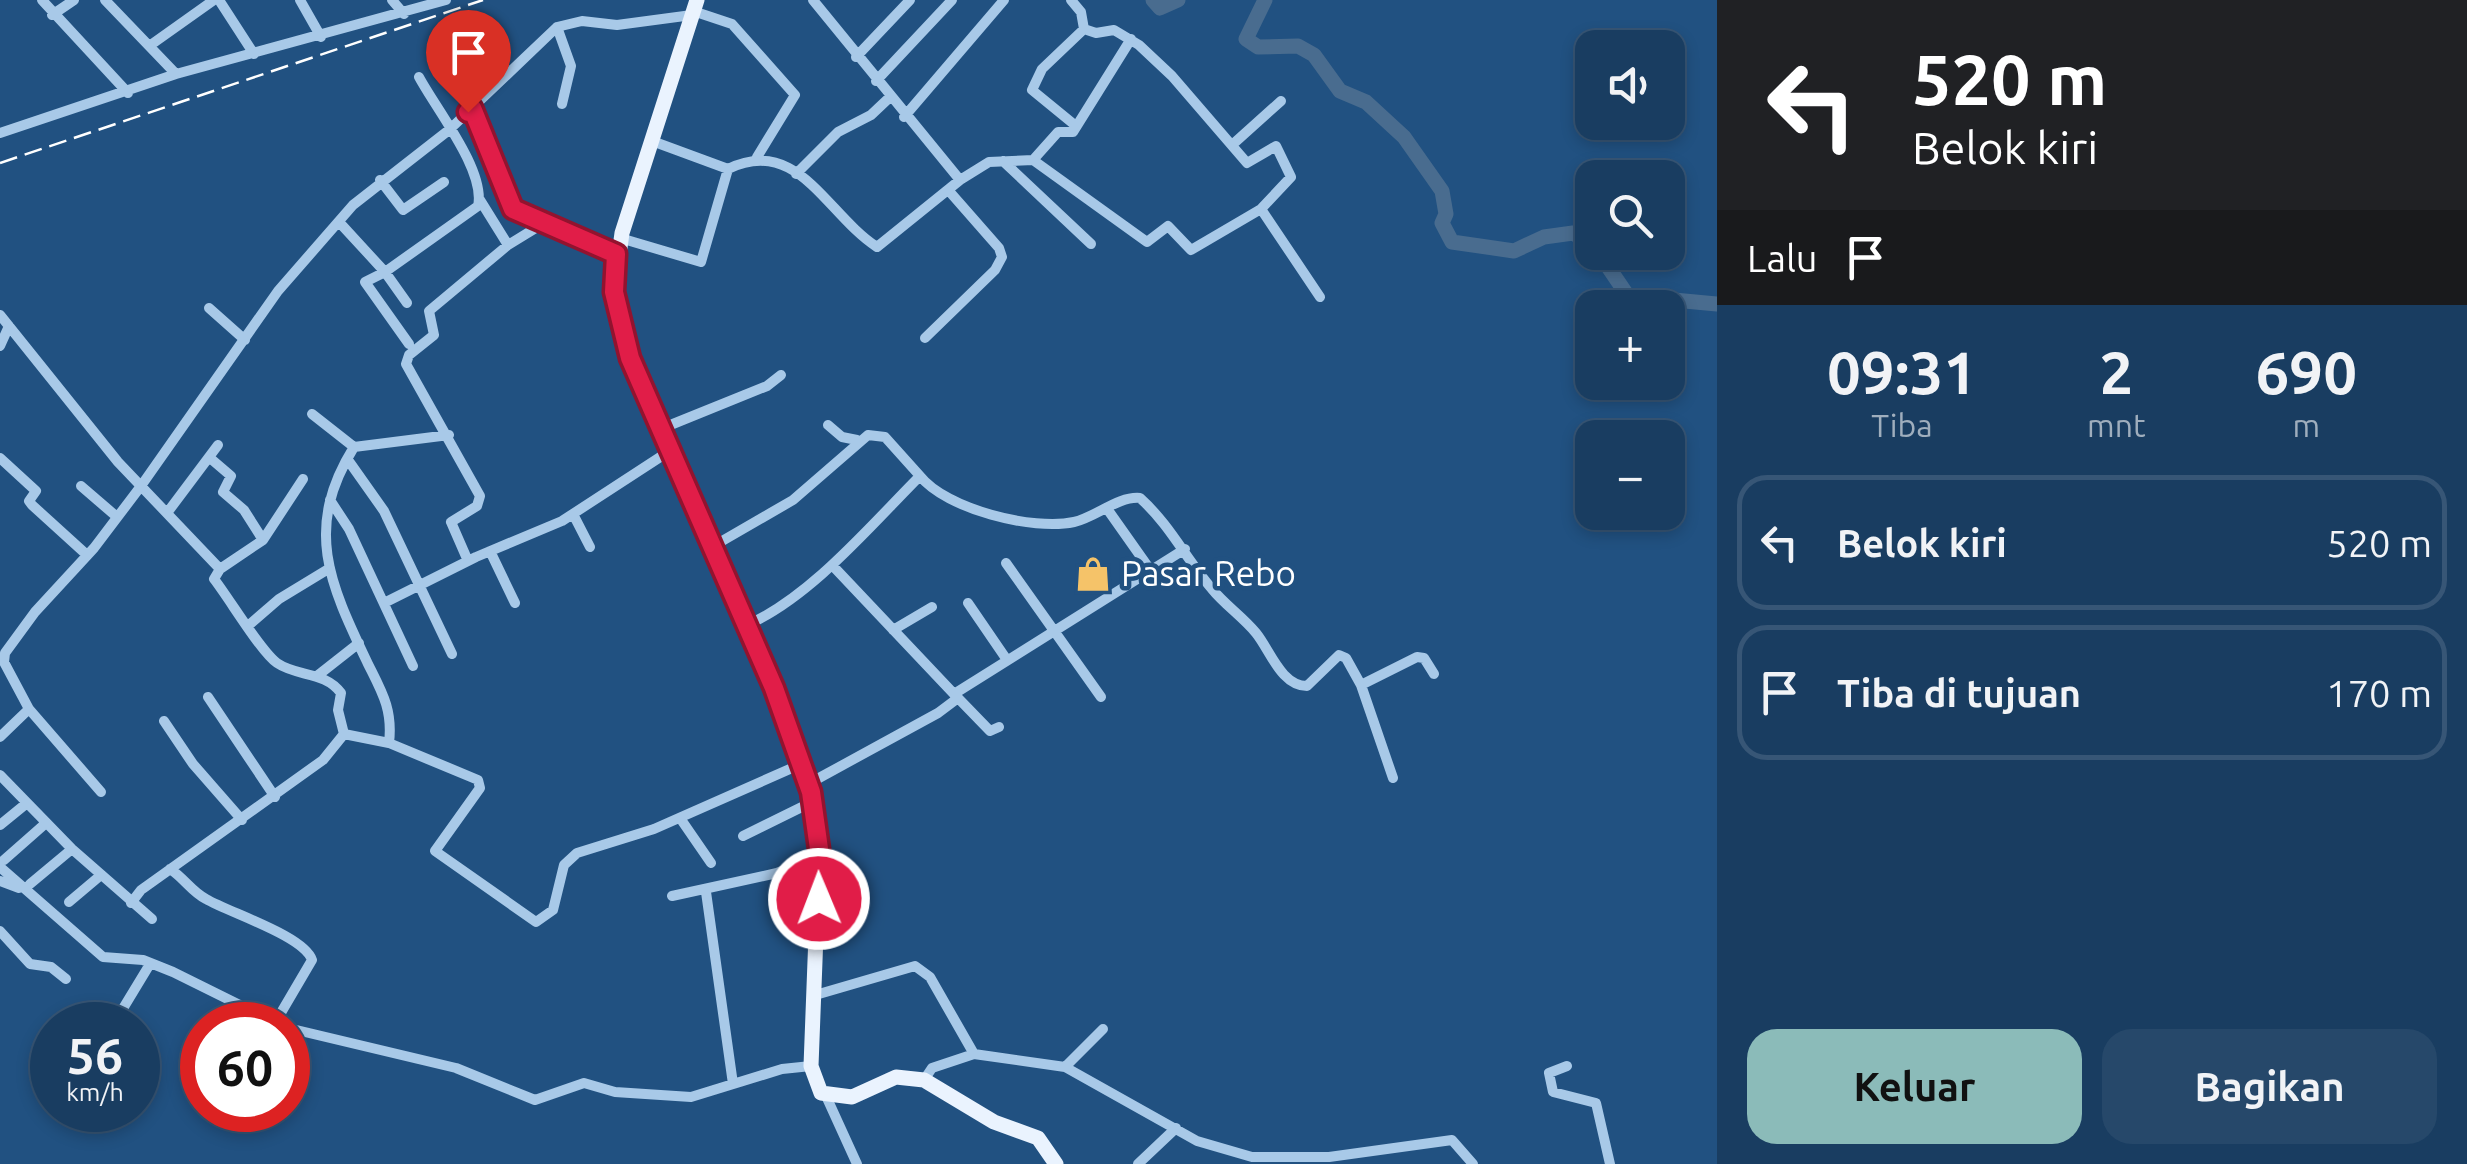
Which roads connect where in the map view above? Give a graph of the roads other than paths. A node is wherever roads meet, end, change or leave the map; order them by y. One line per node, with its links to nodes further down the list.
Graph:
1 (42, 0): 15 (street)
2 (74, 0): 15 (street)
3 (105, 0): 20 (street)
4 (217, 0): 20 (street); 21 (street)
5 (300, 0): 18 (street)
6 (392, 0): 14 (street)
7 (446, 0): 14 (street)
8 (813, 0): 22 (street)
9 (910, 0): 22 (street)
10 (952, 0): 25 (street)
11 (1004, 0): 31 (street)
12 (1071, 0): 17 (street)
13 (694, 9): 16 (street); 35 (main road); 37 (street)
14 (404, 14): 18 (street)
15 (52, 15): 26 (street)
16 (558, 27): 29 (street); 30 (street)
17 (1084, 29): 19 (street); 32 (street)
18 (321, 37): 21 (street)
19 (1132, 39): 32 (street); 36 (street)
20 (152, 44): 23 (street)
21 (254, 54): 23 (street)
22 (856, 57): 25 (street)
23 (176, 74): 26 (street)
24 (419, 77): 33 (street)
25 (876, 81): 27 (street)
26 (128, 93): 34 (street)
27 (889, 98): 31 (street); 41 (street)
28 (1281, 102): 36 (street)
29 (562, 104)
30 (472, 108): 33 (street); 49 (street)
31 (904, 117): 43 (street)
32 (1076, 126): 38 (street)
33 (448, 130): 42 (street); 46 (street)
34 (0, 132)
35 (652, 141): 40 (street); 52 (main road)
36 (1232, 146): 47 (street)
37 (757, 158): 40 (street); 41 (street)
38 (1033, 160): 39 (street); 47 (street)
39 (1003, 161): 43 (street); 50 (street)
40 (728, 169): 52 (street)
41 (796, 174): 45 (street)
42 (380, 180): 44 (street); 48 (street)
43 (960, 180): 45 (street)
44 (444, 182)
45 (949, 191): 59 (street)
46 (480, 200): 51 (street); 53 (street)
47 (1260, 209): 54 (street)
48 (338, 222): 53 (street); 60 (street)
49 (544, 224): 51 (street); 52 (street)
50 (1091, 244)
51 (508, 245): 67 (street)
52 (618, 246): 66 (main road)
53 (384, 272): 55 (street); 61 (street)
54 (1320, 297)
55 (406, 303)
56 (209, 308): 60 (street)
57 (0, 315): 58 (street)
58 (10, 326): 62 (street); 78 (street)
59 (924, 338)
60 (244, 340): 78 (street)
61 (409, 344)
62 (0, 346)
63 (781, 375): 66 (street)
64 (312, 414): 70 (street)
65 (828, 425): 68 (street)
66 (663, 428): 71 (main road)
67 (449, 435): 70 (street); 90 (street)
68 (858, 440): 75 (street); 86 (street)
69 (218, 445): 73 (street)
70 (354, 447): 74 (street)
71 (671, 450): 82 (street); 86 (main road)
72 (0, 458): 89 (street)
73 (210, 458): 81 (street); 84 (street)
74 (348, 460): 79 (street); 96 (street)
75 (920, 476): 80 (street); 92 (street)
76 (303, 480): 84 (street)
77 (80, 486): 83 (street)
78 (141, 486): 81 (street); 83 (street)
79 (330, 500): 93 (street); 99 (street)
80 (1108, 510): 87 (street); 95 (street)
81 (167, 512): 94 (street)
82 (574, 514): 85 (street); 88 (street)
83 (117, 517): 89 (street)
84 (263, 540): 94 (street)
85 (590, 547)
86 (709, 548): 102 (main road)
87 (1185, 549): 95 (street); 112 (street)
88 (490, 551): 90 (street); 98 (street)
89 (87, 555): 107 (street)
90 (468, 561): 96 (street)
91 (1006, 563): 104 (street)
92 (832, 564): 102 (street); 103 (street)
93 (330, 568): 101 (street); 105 (street)
94 (220, 569): 101 (street)
95 (1151, 571): 104 (street)
96 (416, 587): 99 (street); 106 (street)
97 (968, 602): 108 (street)
98 (516, 603)
99 (384, 604): 109 (street)
100 (932, 607): 103 (street)
101 (249, 625): 111 (street)
102 (747, 625): 122 (main road)
103 (893, 630): 113 (street)
104 (1055, 631): 108 (street); 115 (street)
105 (358, 643): 111 (street); 121 (street)
106 (452, 654)
107 (2, 660): 116 (street)
108 (1007, 660): 113 (street)
109 (412, 666)
110 (1434, 674): 112 (street)
111 (317, 676): 119 (street)
112 (1361, 686): 123 (street)
113 (956, 696): 118 (street); 125 (street)
114 (208, 697): 127 (street)
115 (1101, 697)
116 (28, 709): 120 (street); 126 (street)
117 (164, 721): 131 (street)
118 (999, 727)
119 (344, 734): 121 (street); 127 (street)
120 (0, 737)
121 (390, 743): 130 (street)
122 (799, 765): 125 (main road); 130 (street)
123 (1394, 778)
124 (2, 781): 129 (street)
125 (808, 784): 128 (main road)
126 (101, 792)
127 (275, 796): 131 (street)
128 (812, 802): 134 (street); 136 (main road)
129 (27, 803): 132 (street); 133 (street)
130 (680, 818): 137 (street)
131 (242, 820): 139 (street)
132 (46, 824): 135 (street); 138 (street)
133 (0, 825)
134 (742, 836)
135 (72, 849): 140 (street); 142 (street)
136 (820, 856): 143 (street); 151 (main road)
137 (711, 863)
138 (2, 864): 142 (street)
139 (170, 870): 146 (street); 154 (street)
140 (100, 875): 145 (street); 146 (street)
141 (0, 881): 142 (street)
142 (27, 887): 149 (street)
143 (706, 892): 144 (street); 162 (street)
144 (672, 896)
145 (70, 902)
146 (131, 903): 147 (street)
147 (152, 919)
148 (0, 931): 150 (street)
149 (150, 964): 152 (street); 153 (street)
150 (66, 979)
151 (811, 996): 157 (street); 158 (main road)
152 (127, 1002)
153 (231, 1002)
154 (290, 1002)
155 (1104, 1029): 159 (street)
156 (310, 1033): 162 (street)
157 (974, 1054): 159 (street); 161 (street)
158 (811, 1066): 162 (street); 163 (main road)
159 (1066, 1066): 164 (street)
160 (1567, 1066): 171 (street)
161 (924, 1080): 163 (main road); 167 (main road)
162 (733, 1084)
163 (826, 1096): 166 (street)
164 (1176, 1128): 165 (street); 168 (street)
165 (1216, 1148): 169 (street); 170 (street)
166 (850, 1162)
167 (1056, 1164)
168 (1138, 1164)
169 (1228, 1164)
170 (1473, 1164)
171 (1610, 1164)

